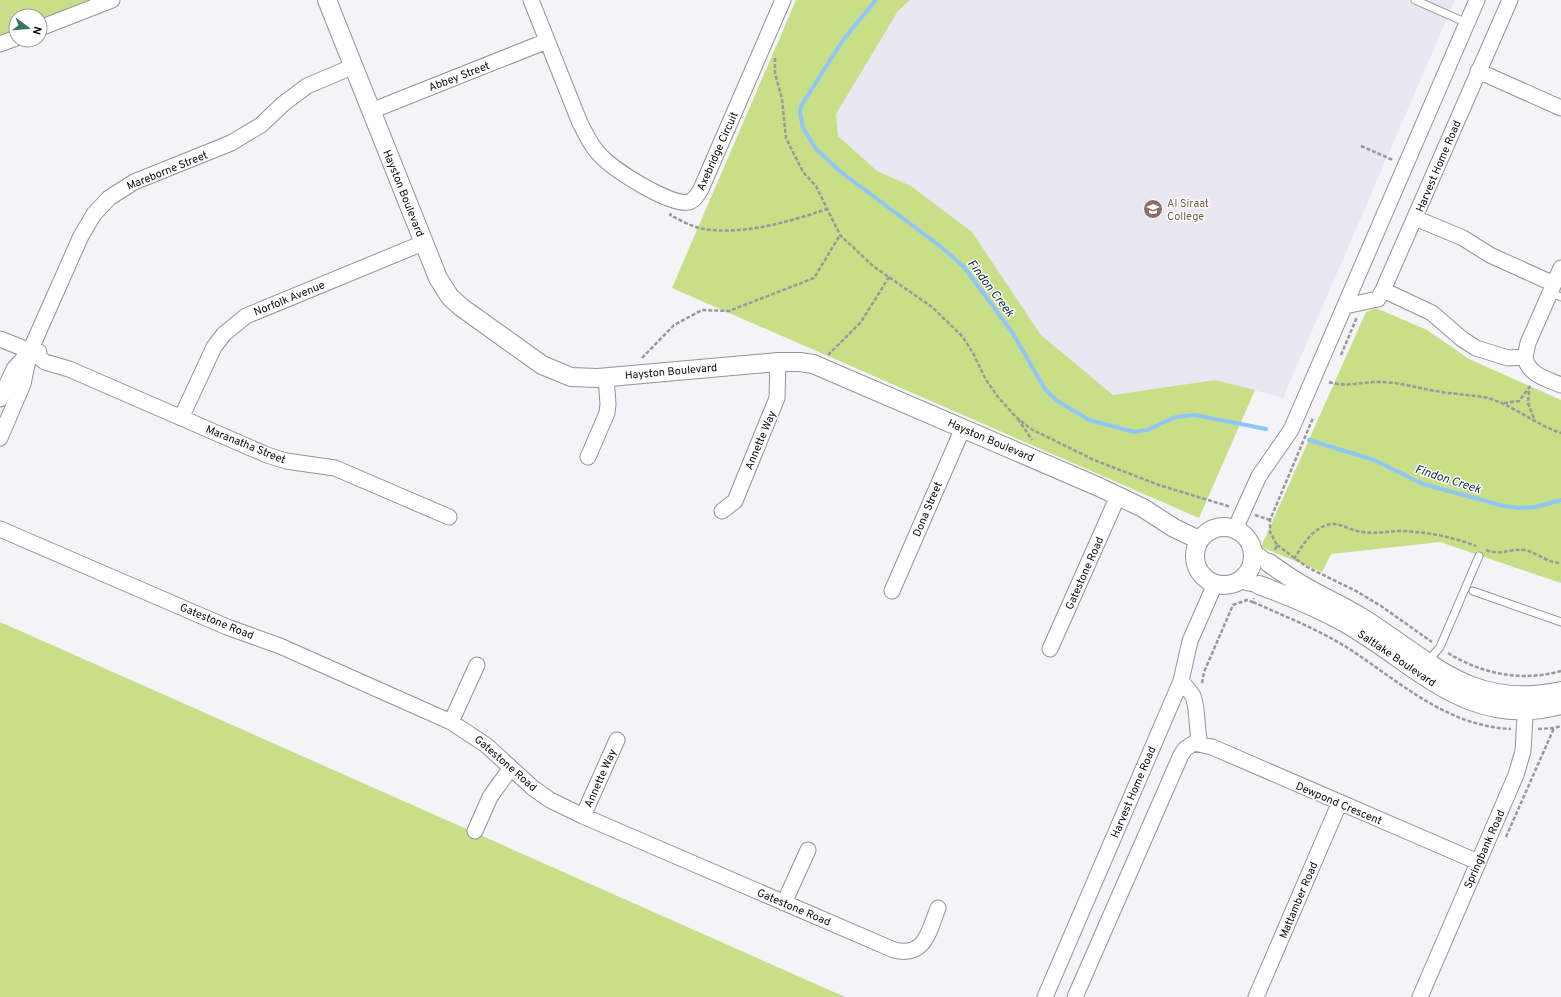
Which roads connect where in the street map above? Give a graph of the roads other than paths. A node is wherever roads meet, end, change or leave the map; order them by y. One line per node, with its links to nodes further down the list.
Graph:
1 (112, 0): 9 (street)
2 (327, 0): 11 (street, Hayston Boulevard)
3 (531, 0): 10 (street)
4 (783, 0): 10 (street, Axebridge Circuit)
5 (1415, 0): 8 (lane)
6 (1477, 0): 8 (street)
7 (1510, 0): 12 (street, Harvest Home Road)
8 (1467, 23): 20 (street)
9 (48, 25)
10 (547, 41): 14 (street, Abbey Street)
11 (354, 66): 14 (street, Hayston Boulevard); 22 (street, Mareborne Street)
12 (1478, 71): 13 (street); 15 (street, Harvest Home Road)
13 (1561, 108)
14 (371, 111): 16 (street, Hayston Boulevard)
15 (1415, 218): 18 (street, Harvest Home Road); 19 (street)
16 (423, 243): 25 (street, Hayston Boulevard); 28 (street, Norfolk Avenue)
17 (1561, 268): 19 (street)
18 (1383, 290): 20 (street, Harvest Home Road); 23 (street)
19 (1555, 291): 23 (street)
20 (1345, 306): 36 (street)
21 (0, 339): 22 (street, Maranatha Street)
22 (30, 351): 27 (street, Mareborne Street); 28 (street, Maranatha Street); 30 (street, Mareborne Street)
23 (1525, 357): 26 (street)
24 (778, 362): 25 (street, Hayston Boulevard); 29 (street, Hayston Boulevard); 33 (street, Annette Way)
25 (606, 377): 31 (street)
26 (1561, 385)
27 (0, 399)
28 (181, 418): 34 (street, Maranatha Street)
29 (963, 428): 32 (street, Hayston Boulevard); 44 (street, Dona Street)
30 (0, 438)
31 (588, 457)
32 (1118, 496): 37 (street, Hayston Boulevard); 47 (street, Gatestone Road)
33 (722, 511)
34 (449, 517)
35 (2, 528): 54 (street, Gatestone Road)
36 (1235, 529): 37 (street); 38 (street)
37 (1199, 540): 42 (street)
38 (1252, 551): 40 (street, Saltlake Boulevard); 41 (street)
39 (1479, 556): 48 (lane)
40 (1269, 563): 48 (street, Saltlake Boulevard)
41 (1239, 581): 42 (street); 43 (street, Saltlake Boulevard)
42 (1215, 584): 50 (street, Harvest Home Road)
43 (1259, 585): 52 (street, Saltlake Boulevard)
44 (892, 591)
45 (1473, 591): 46 (lane)
46 (1561, 622)
47 (1050, 649)
48 (1427, 662): 52 (street, Saltlake Boulevard)
49 (477, 665): 54 (street)
50 (1181, 681): 56 (street); 65 (street, Harvest Home Road)
51 (1561, 691): 52 (street, Saltlake Boulevard)
52 (1517, 703): 53 (street, Saltlake Boulevard); 62 (street, Springbank Road)
53 (1561, 706)
54 (451, 722): 57 (street, Gatestone Road)
55 (617, 740): 59 (street, Annette Way)
56 (1200, 743): 58 (street, Dewpond Crescent); 66 (street)
57 (510, 769): 59 (street, Gatestone Road); 60 (street)
58 (1339, 804): 62 (street, Dewpond Crescent); 67 (street, Mattamber Road)
59 (583, 816): 63 (street, Gatestone Road)
60 (475, 831)
61 (808, 850): 63 (street)
62 (1478, 862): 68 (street, Springbank Road)
63 (784, 903): 64 (street, Gatestone Road)
64 (938, 908)
65 (1045, 997)
66 (1075, 997)
67 (1256, 997)
68 (1420, 997)

